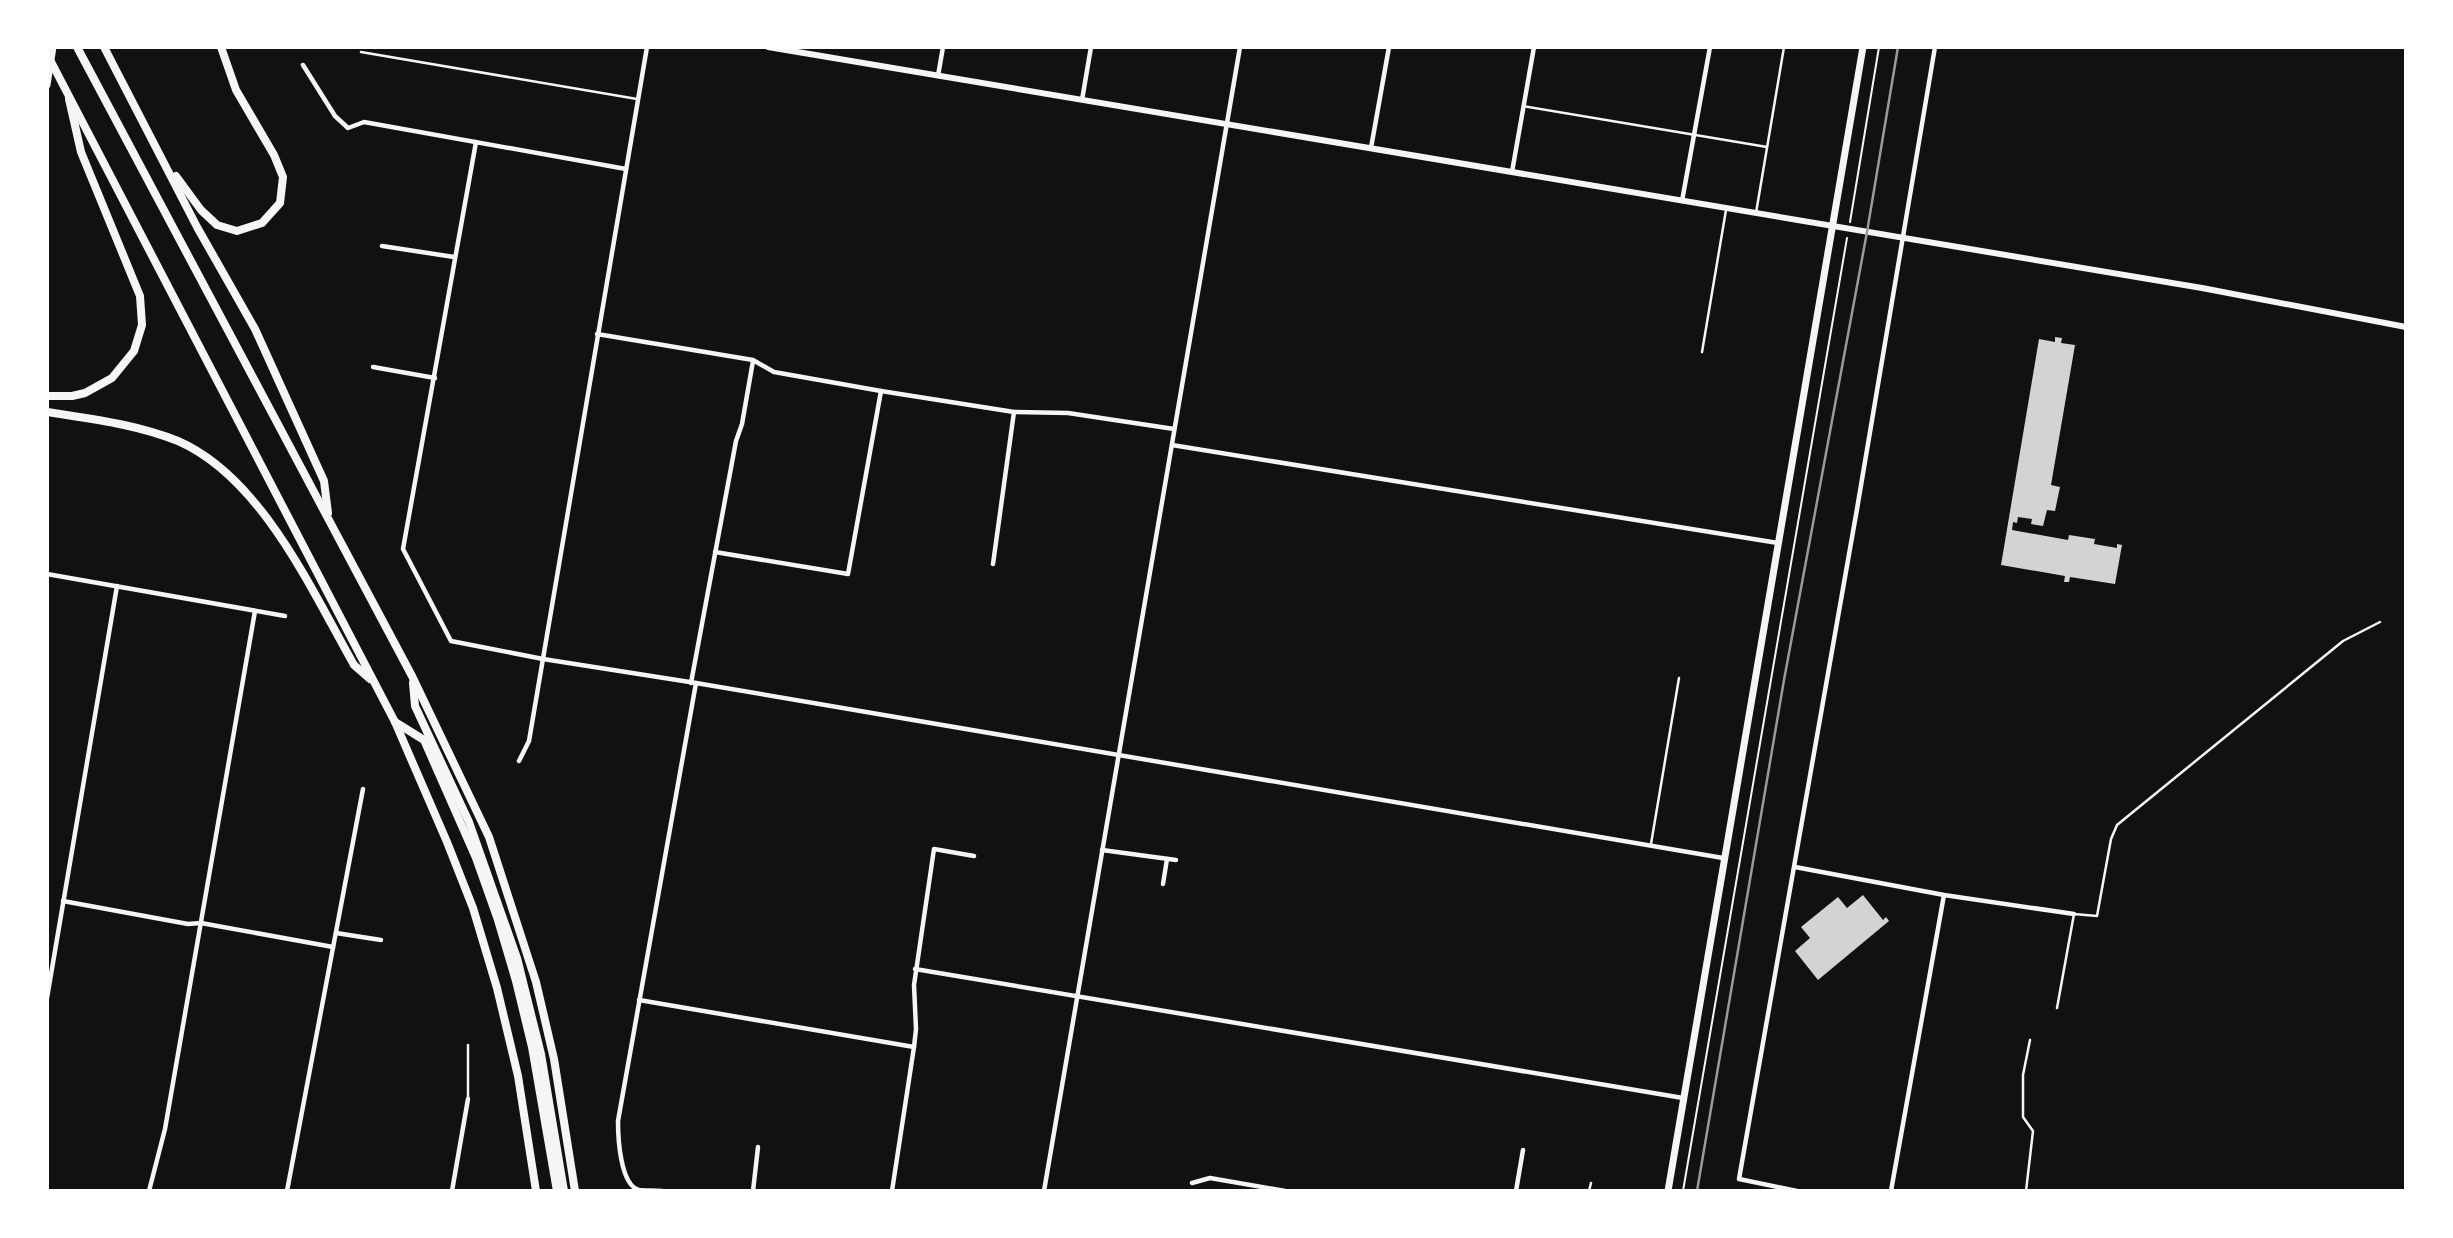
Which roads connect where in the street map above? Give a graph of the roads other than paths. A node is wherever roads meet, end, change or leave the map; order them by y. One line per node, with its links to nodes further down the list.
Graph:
1 (53, 47): 21 (main road)
2 (77, 47): 53 (highway)
3 (104, 47): 31 (highway)
4 (221, 47): 31 (highway)
5 (647, 47): 23 (street)
6 (768, 47): 16 (main road)
7 (943, 47): 20 (street)
8 (1091, 47): 24 (street)
9 (1240, 47): 26 (street)
10 (1389, 47): 30 (street)
11 (1534, 47): 25 (street)
12 (1710, 47): 27 (street)
13 (1784, 47): 29 (lane)
14 (1863, 47): 37 (main road)
15 (1935, 47): 38 (street)
16 (801, 50): 20 (main road)
17 (361, 52): 23 (lane)
18 (47, 54): 22 (highway)
19 (303, 65): 28 (street)
20 (938, 76): 24 (main road)
21 (47, 85)
22 (67, 89): 48 (highway); 66 (highway)
23 (638, 99): 32 (street)
24 (1082, 101): 26 (main road)
25 (1524, 106): 27 (lane); 33 (street)
26 (1227, 125): 30 (main road); 51 (street)
27 (1694, 134): 29 (lane); 34 (street)
28 (476, 142): 32 (street); 40 (street)
29 (1767, 147): 36 (lane)
30 (1371, 149): 33 (main road)
31 (162, 156): 53 (highway)
32 (626, 169): 42 (street)
33 (1512, 172): 34 (main road)
34 (1682, 202): 35 (main road)
35 (1727, 210): 36 (main road); 43 (lane)
36 (1756, 215): 37 (main road)
37 (1832, 226): 38 (main road); 54 (main road)
38 (1902, 238): 41 (main road); 77 (street)
39 (382, 246): 40 (street)
40 (454, 257): 46 (street)
41 (2406, 327)
42 (597, 334): 44 (street); 62 (street)
43 (1702, 352)
44 (753, 360): 47 (street); 55 (street)
45 (373, 367): 46 (street)
46 (435, 378): 62 (street)
47 (881, 391): 50 (street); 55 (street)
48 (47, 396)
49 (47, 412): 66 (highway)
50 (1014, 412): 51 (street); 56 (street)
51 (1174, 429): 52 (street)
52 (1172, 445): 54 (street); 68 (street)
53 (329, 519): 63 (highway)
54 (1779, 543): 74 (main road)
55 (715, 552): 65 (street)
56 (993, 564)
57 (47, 573): 58 (street)
58 (117, 586): 59 (street); 80 (street)
59 (255, 611): 60 (street); 82 (street)
60 (285, 615)
61 (2380, 622): 81 (lane)
62 (543, 659): 65 (street); 69 (street)
63 (412, 676): 106 (highway); 107 (highway)
64 (1679, 678): 71 (lane)
65 (694, 683): 68 (street); 89 (street)
66 (376, 685): 67 (highway)
67 (395, 722): 104 (highway); 105 (highway)
68 (1118, 756): 71 (street); 72 (street)
69 (519, 761)
70 (363, 789): 83 (street)
71 (1651, 846): 74 (street)
72 (1102, 850): 75 (street); 87 (street)
73 (974, 856): 86 (street)
74 (1723, 858): 95 (main road)
75 (1167, 859): 76 (street); 78 (street)
76 (1176, 860)
77 (1795, 867): 79 (street); 116 (street)
78 (1163, 884)
79 (1944, 895): 81 (street); 117 (street)
80 (63, 901): 82 (street); 88 (street)
81 (2074, 914): 90 (lane)
82 (201, 923): 85 (street); 101 (street)
83 (336, 933): 84 (street); 85 (street)
84 (381, 940)
85 (333, 947): 102 (street)
86 (915, 969): 87 (street); 93 (street)
87 (1078, 994): 95 (street); 111 (street)
88 (47, 998)
89 (639, 1000): 93 (street); 100 (street)
90 (2057, 1008)
91 (2030, 1040): 118 (lane)
92 (468, 1045): 94 (lane)
93 (914, 1047): 110 (street)
94 (468, 1098): 103 (street)
95 (1683, 1098): 115 (main road)
96 (758, 1147): 109 (street)
97 (1523, 1150): 113 (street)
98 (1192, 1183): 112 (street)
99 (1591, 1183): 114 (lane)
100 (639, 1190): 108 (street)
101 (149, 1191)
102 (287, 1191)
103 (452, 1191)
104 (536, 1191)
105 (556, 1191)
106 (564, 1191)
107 (575, 1191)
108 (662, 1191)
109 (752, 1191)
110 (892, 1191)
111 (1045, 1191)
112 (1285, 1191)
113 (1516, 1191)
114 (1589, 1191)
115 (1668, 1191)
116 (1797, 1191)
117 (1891, 1191)
118 (2026, 1191)

